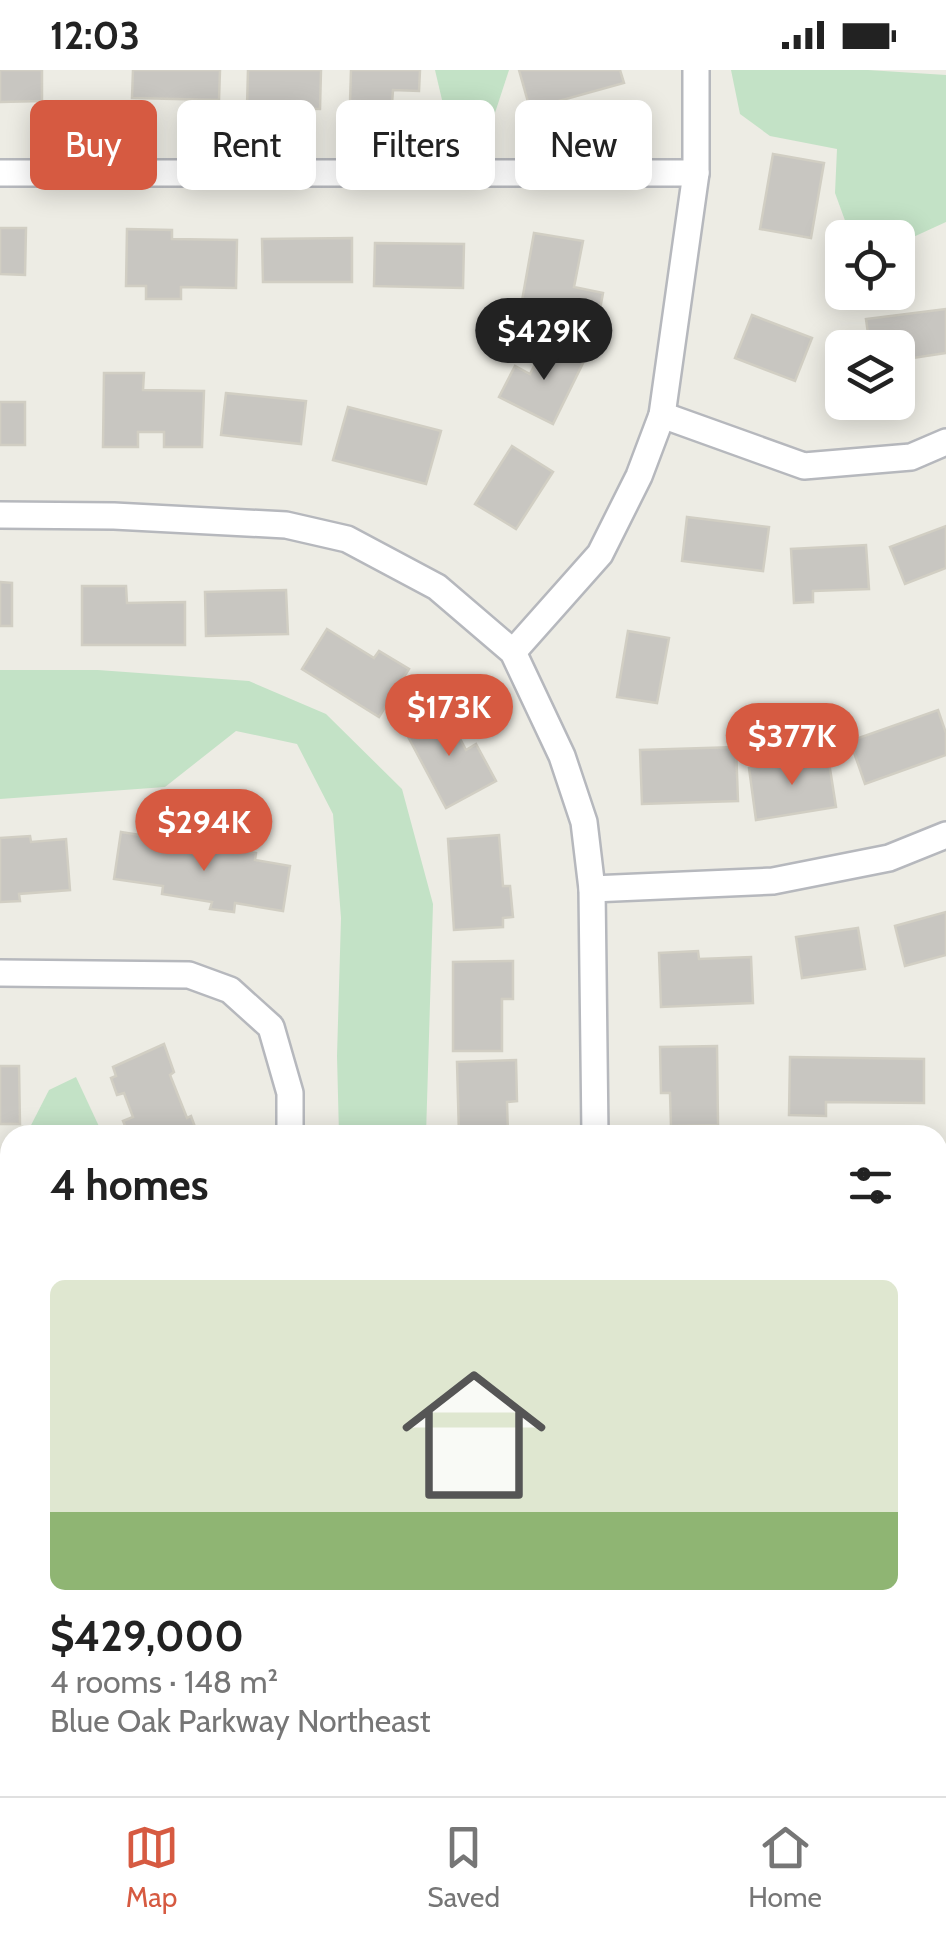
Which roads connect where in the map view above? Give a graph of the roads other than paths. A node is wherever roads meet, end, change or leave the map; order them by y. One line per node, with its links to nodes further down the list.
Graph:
1 (696, 70): 3 (street)
2 (0, 173): 3 (street)
3 (696, 173): 4 (street)
4 (662, 415): 5 (street); 7 (street)
5 (946, 442)
6 (0, 515): 7 (street)
7 (513, 652): 9 (street)
8 (946, 835): 9 (street)
9 (592, 890): 12 (street)
10 (0, 973): 11 (street)
11 (290, 1125)
12 (595, 1125)

